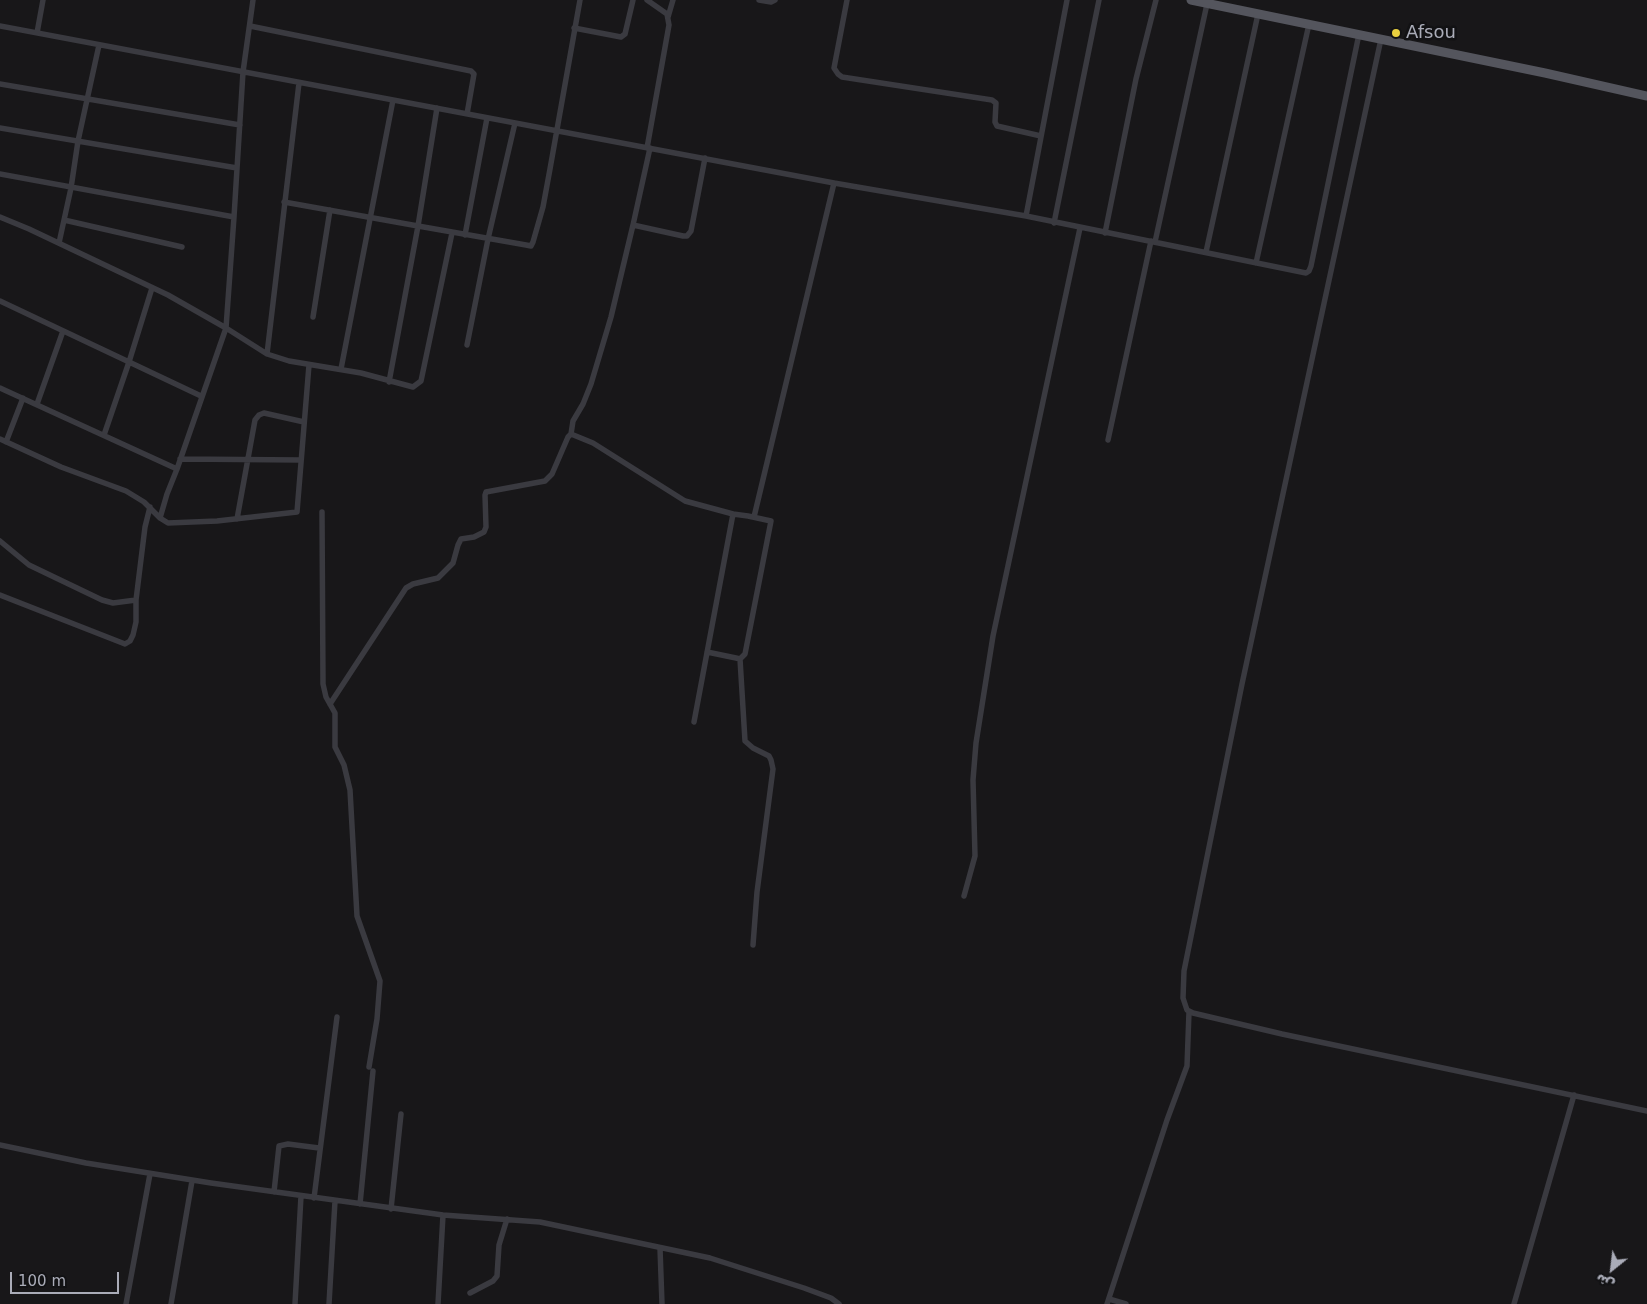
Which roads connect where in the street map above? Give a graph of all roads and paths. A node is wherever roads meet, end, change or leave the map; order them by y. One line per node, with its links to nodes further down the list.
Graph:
1 (43, 0): 21 (street)
2 (253, 0): 19 (street)
3 (580, 0): 20 (street)
4 (633, 0): 20 (street)
5 (647, 0): 16 (street)
6 (672, 0): 16 (street)
7 (760, 0): 8 (street)
8 (774, 0)
9 (847, 0): 38 (street)
10 (1067, 0): 38 (street)
11 (1099, 0): 53 (street)
12 (1156, 0): 58 (street)
13 (1191, 0): 14 (main road)
14 (1206, 4): 15 (main road); 61 (street)
15 (1258, 14): 17 (main road); 64 (street)
16 (668, 17): 40 (street)
17 (1309, 24): 22 (main road); 65 (street)
18 (0, 26): 21 (street)
19 (250, 26): 25 (street); 32 (street)
20 (574, 28): 37 (street)
21 (37, 33): 24 (street)
22 (1359, 34): 23 (main road); 65 (street)
23 (1381, 38): 28 (main road); 105 (street)
24 (99, 45): 25 (street); 29 (street)
25 (243, 72): 26 (street); 35 (street)
26 (299, 82): 30 (street); 46 (street)
27 (0, 84): 29 (street)
28 (1647, 96)
29 (88, 99): 35 (street); 39 (street)
30 (393, 100): 31 (street); 48 (street)
31 (437, 108): 32 (street); 55 (street)
32 (467, 114): 33 (street)
33 (486, 118): 34 (street); 59 (street)
34 (515, 123): 37 (street); 60 (street)
35 (240, 125): 42 (street)
36 (0, 128): 39 (street)
37 (556, 131): 40 (street); 60 (street)
38 (1041, 136): 49 (street)
39 (78, 141): 42 (street); 45 (street)
40 (648, 148): 41 (street); 54 (street)
41 (706, 158): 44 (street); 54 (street)
42 (237, 168): 51 (street)
43 (0, 174): 45 (street)
44 (834, 183): 49 (street); 93 (street)
45 (71, 188): 51 (street); 52 (street)
46 (284, 202): 47 (street); 72 (street)
47 (330, 210): 48 (street); 68 (street)
48 (371, 216): 55 (street); 75 (street)
49 (1026, 216): 53 (street)
50 (0, 217): 62 (street)
51 (234, 217): 69 (street)
52 (64, 220): 62 (street); 63 (street)
53 (1054, 223): 56 (street)
54 (633, 224): 82 (street)
55 (418, 226): 57 (street); 76 (street)
56 (1080, 228): 58 (street); 103 (street)
57 (452, 232): 59 (street); 76 (street)
58 (1105, 233): 61 (street)
59 (465, 235): 60 (street)
60 (488, 239): 71 (street)
61 (1153, 242): 64 (street); 85 (street)
62 (59, 243): 66 (street)
63 (182, 247)
64 (1206, 252): 65 (street)
65 (1256, 263)
66 (152, 288): 69 (street); 73 (street)
67 (0, 301): 70 (street)
68 (313, 317)
69 (226, 328): 72 (street); 78 (street)
70 (63, 332): 73 (street); 80 (street)
71 (467, 345)
72 (266, 354): 74 (street)
73 (129, 362): 78 (street); 83 (street)
74 (309, 365): 75 (street); 81 (street)
75 (341, 369): 76 (street)
76 (389, 382)
77 (0, 388): 79 (street)
78 (201, 396): 86 (street)
79 (23, 398): 80 (street); 84 (street)
80 (37, 404): 83 (street)
81 (304, 422): 87 (street); 88 (street)
82 (571, 434): 92 (street); 101 (street)
83 (104, 435): 89 (street)
84 (3, 440): 90 (street)
85 (1108, 440)
86 (180, 459): 87 (street); 89 (street)
87 (248, 460): 88 (street); 95 (street)
88 (301, 460): 95 (street)
89 (177, 469): 94 (street)
90 (150, 507): 94 (street); 98 (street)
91 (322, 512): 101 (street)
92 (733, 514): 93 (street); 99 (street)
93 (754, 516): 100 (street)
94 (160, 518): 95 (street)
95 (237, 519)
96 (0, 541): 98 (street)
97 (0, 595): 98 (street)
98 (136, 600)
99 (707, 652): 100 (street); 102 (street)
100 (740, 658): 104 (street)
101 (330, 704): 118 (street)
102 (694, 722)
103 (964, 896)
104 (754, 945)
105 (1189, 1012): 107 (street); 124 (street)
106 (337, 1017): 111 (street)
107 (1574, 1095): 108 (street); 133 (street)
108 (1647, 1111)
109 (401, 1114): 119 (street)
110 (0, 1145): 112 (street)
111 (319, 1148): 114 (street); 116 (street)
112 (150, 1174): 113 (street); 125 (street)
113 (192, 1180): 114 (street); 126 (street)
114 (274, 1192): 115 (street)
115 (301, 1196): 116 (street); 127 (street)
116 (314, 1198): 117 (street)
117 (335, 1201): 118 (street); 128 (street)
118 (360, 1204): 119 (street)
119 (391, 1209): 120 (street)
120 (443, 1215): 121 (street); 129 (street)
121 (507, 1219): 122 (street); 123 (street)
122 (660, 1248): 130 (street); 131 (street)
123 (470, 1293)
124 (1108, 1302): 132 (street)
125 (126, 1304)
126 (171, 1304)
127 (295, 1304)
128 (329, 1304)
129 (438, 1304)
130 (662, 1304)
131 (840, 1304)
132 (1126, 1304)
133 (1514, 1304)

